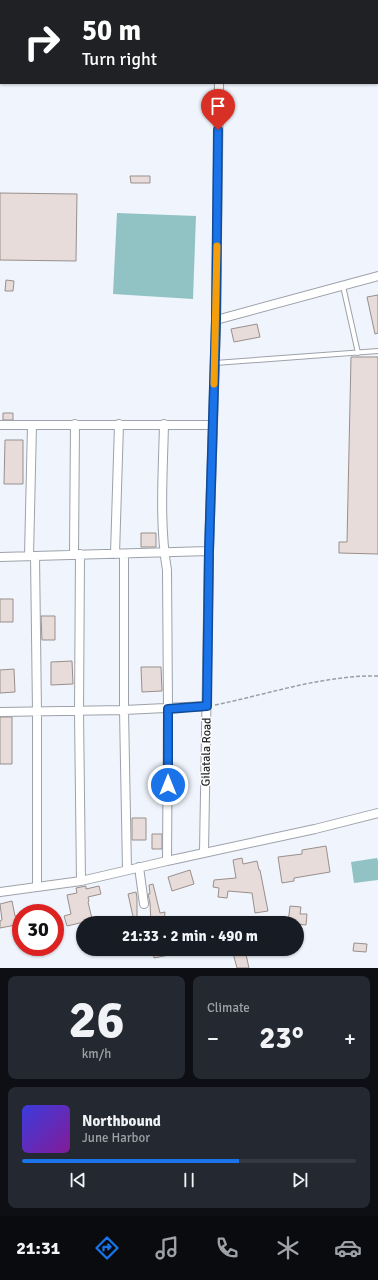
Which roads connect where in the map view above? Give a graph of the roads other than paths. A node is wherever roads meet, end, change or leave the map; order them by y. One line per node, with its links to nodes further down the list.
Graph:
1 (219, 84): 4 (street, Gilatala Road)
2 (378, 276): 3 (street)
3 (343, 286): 4 (street); 6 (lane)
4 (216, 320): 7 (street, Gilatala Road)
5 (378, 351): 6 (lane)
6 (358, 353): 7 (lane)
7 (215, 363): 13 (street, Gilatala Road)
8 (75, 424): 9 (street); 12 (street); 16 (street)
9 (119, 424): 10 (street); 17 (street)
10 (164, 424): 13 (street); 15 (street)
11 (0, 425): 12 (street)
12 (32, 425): 19 (street)
13 (212, 425): 14 (street, Gilatala Road)
14 (209, 551): 15 (street); 21 (street, Gilatala Road)
15 (163, 552): 18 (street); 22 (street)
16 (77, 554): 17 (street); 19 (street); 24 (street)
17 (115, 554): 18 (street)
18 (124, 554): 23 (street)
19 (32, 556): 20 (street); 26 (street)
20 (0, 557)
21 (207, 706): 22 (street); 28 (street, Gilatala Road)
22 (168, 709): 23 (street); 29 (street)
23 (124, 710): 24 (street); 31 (street)
24 (79, 711): 26 (street); 32 (street)
25 (0, 712): 26 (street)
26 (37, 712): 33 (street)
27 (378, 814): 28 (street)
28 (204, 854): 29 (street)
29 (167, 861): 30 (street)
30 (139, 867): 31 (street); 35 (street)
31 (127, 870): 32 (street)
32 (81, 881): 33 (street)
33 (37, 887): 34 (street)
34 (0, 892)
35 (144, 904)

